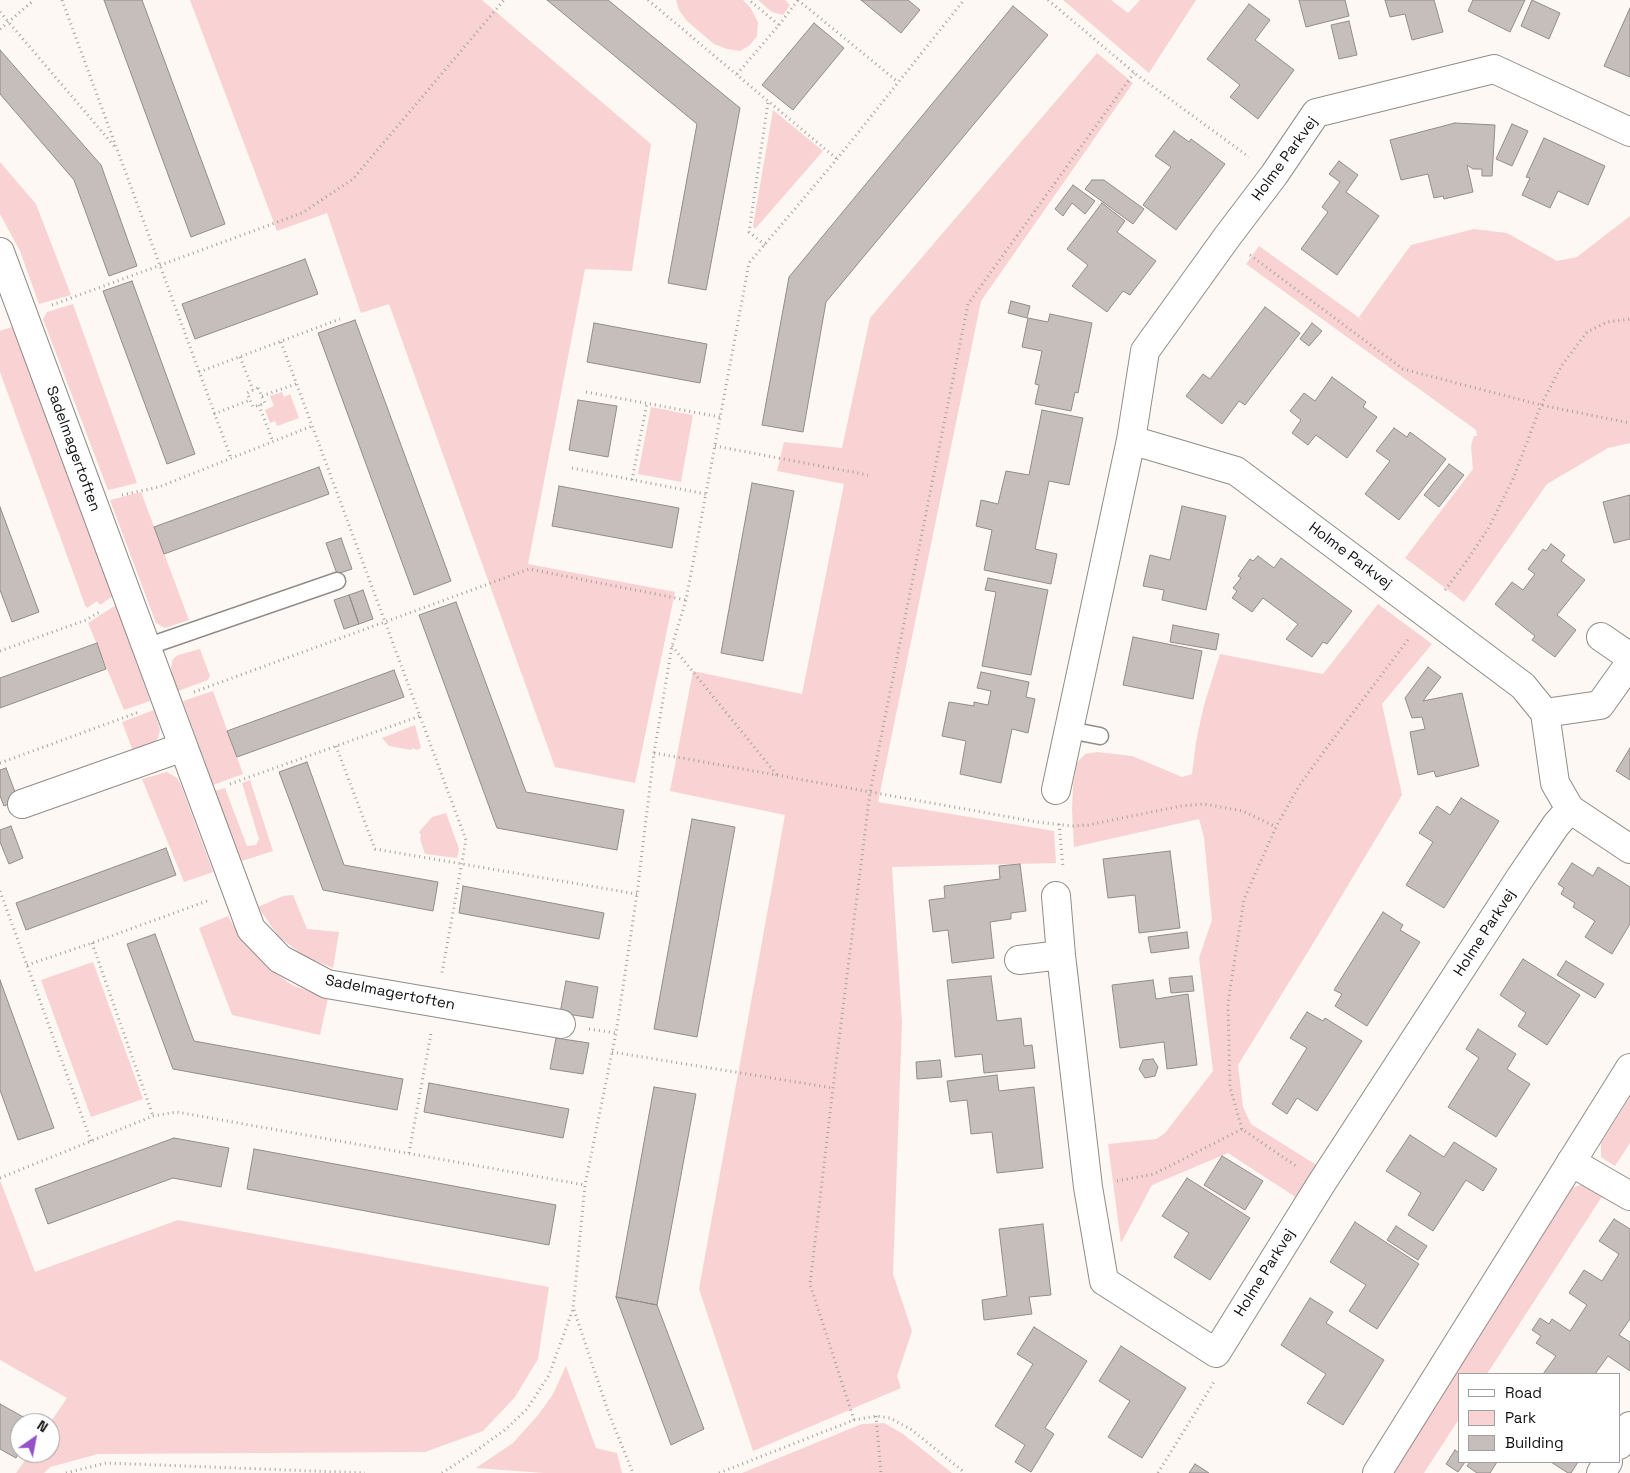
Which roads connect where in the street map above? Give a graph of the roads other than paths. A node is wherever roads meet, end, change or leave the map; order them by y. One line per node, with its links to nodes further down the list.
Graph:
1 (1630, 132): 3 (street, Holme Parkvej)
2 (0, 252): 6 (street, Sadelmagertoften)
3 (1131, 440): 9 (street, Holme Parkvej); 10 (street, Holme Parkvej)
4 (337, 581): 6 (lane)
5 (1601, 637): 7 (street)
6 (146, 647): 12 (street, Sadelmagertoften)
7 (1630, 657)
8 (1630, 663): 9 (street)
9 (1545, 713): 15 (street)
10 (1069, 730): 11 (lane); 13 (street, Holme Parkvej)
11 (1100, 736)
12 (183, 746): 14 (street); 20 (street, Sadelmagertoften)
13 (1056, 790)
14 (22, 804)
15 (1570, 809): 16 (street); 18 (street, Holme Parkvej)
16 (1630, 849)
17 (1056, 896): 18 (street)
18 (1061, 955): 19 (street)
19 (1019, 960)
20 (561, 1024)
21 (1630, 1068): 22 (street)
22 (1571, 1162): 23 (street); 26 (street)
23 (1630, 1196)
24 (1630, 1426): 25 (street)
25 (1620, 1442)
26 (1377, 1473)

